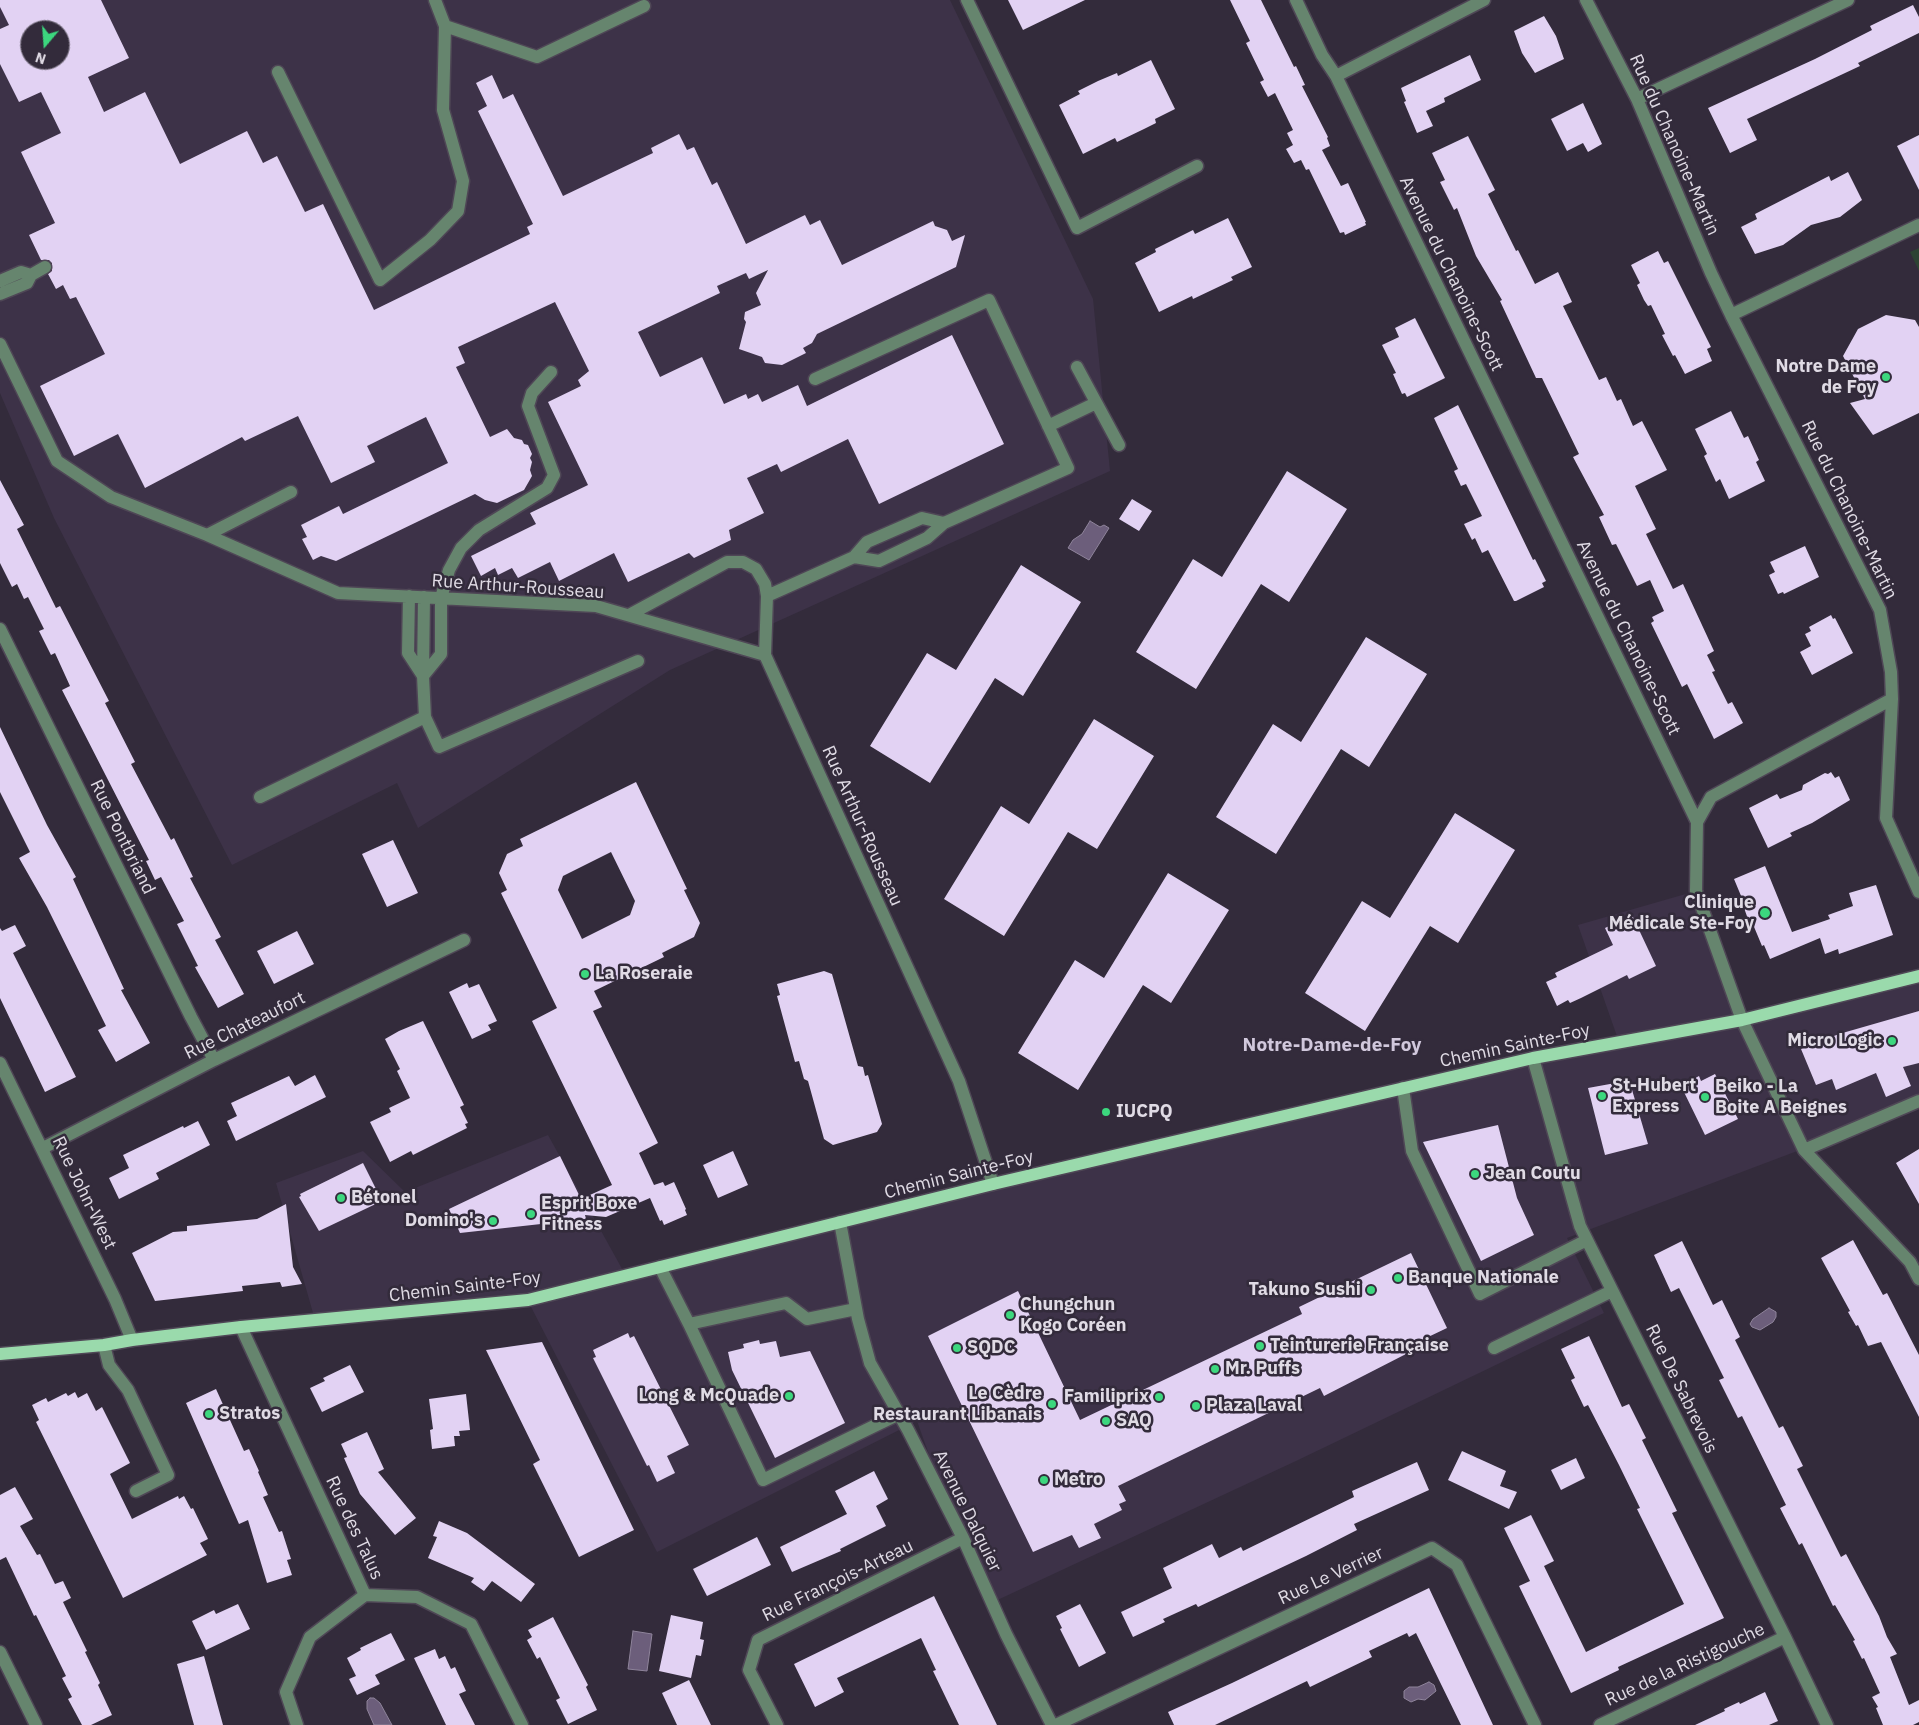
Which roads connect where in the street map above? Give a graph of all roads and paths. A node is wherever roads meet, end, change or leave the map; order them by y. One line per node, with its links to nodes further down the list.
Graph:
1 (435, 0): 8 (street)
2 (967, 0): 12 (street)
3 (1296, 0): 10 (street, Avenue du Chanoine-Scott)
4 (1484, 0): 10 (street)
5 (1586, 0): 11 (street, Rue du Chanoine-Martin)
6 (1848, 0): 11 (street)
7 (644, 6): 8 (street)
8 (445, 26): 9 (street)
9 (278, 72)
10 (1336, 76): 42 (street, Avenue du Chanoine-Scott)
11 (1637, 99): 18 (street, Rue du Chanoine-Martin)
12 (1197, 166)
13 (1919, 225): 18 (street)
14 (45, 267): 15 (street)
15 (31, 275): 16 (street); 17 (street)
16 (0, 281)
17 (0, 294)
18 (1731, 315): 39 (street, Rue du Chanoine-Martin)
19 (0, 344): 28 (street, Rue Arthur-Rousseau)
20 (1077, 367): 23 (street)
21 (551, 372): 33 (street)
22 (815, 379): 24 (street)
23 (1096, 403): 24 (street); 25 (street)
24 (1048, 426): 27 (street)
25 (1119, 445)
26 (291, 492): 28 (street)
27 (944, 523): 29 (street); 29 (street)
28 (208, 536): 30 (street, Rue Arthur-Rousseau)
29 (854, 557): 31 (street)
30 (409, 596): 32 (street, Rue Arthur-Rousseau); 38 (street)
31 (767, 596): 34 (street); 36 (street)
32 (424, 598): 33 (street, Rue Arthur-Rousseau); 38 (street)
33 (442, 598): 34 (street, Rue Arthur-Rousseau); 38 (street)
34 (629, 615): 36 (street, Rue Arthur-Rousseau)
35 (0, 630): 48 (street, Rue Pontbriand)
36 (765, 655): 54 (street, Rue Arthur-Rousseau)
37 (638, 661): 40 (street)
38 (423, 676): 40 (street)
39 (1892, 699): 42 (street); 43 (street, Rue du Chanoine-Martin)
40 (425, 717): 41 (street)
41 (260, 797)
42 (1697, 822): 46 (street, Avenue du Chanoine-Scott)
43 (1919, 892)
44 (464, 940): 48 (street, Rue Chateaufort)
45 (1919, 976): 46 (main road, Chemin Sainte-Foy)
46 (1742, 1020): 47 (main road, Chemin Sainte-Foy); 53 (street, Avenue du Chanoine-Scott)
47 (1533, 1058): 50 (main road, Chemin Sainte-Foy); 56 (street, Rue De Sabrevois)
48 (214, 1060): 52 (street, Rue Chateaufort)
49 (0, 1063): 52 (street, Rue John-West)
50 (1403, 1088): 54 (main road, Chemin Sainte-Foy); 56 (street)
51 (1919, 1101): 53 (street)
52 (43, 1148): 63 (street, Rue John-West)
53 (1804, 1150): 58 (street, Avenue du Chanoine-Scott)
54 (993, 1184): 55 (main road, Chemin Sainte-Foy)
55 (840, 1222): 57 (main road, Chemin Sainte-Foy); 60 (street, Avenue Dalquier)
56 (1587, 1240): 59 (street, Rue De Sabrevois)
57 (660, 1267): 61 (street); 62 (main road, Chemin Sainte-Foy)
58 (1919, 1279)
59 (1612, 1291): 65 (street); 71 (street, Rue De Sabrevois)
60 (856, 1309): 61 (street); 67 (street, Avenue Dalquier)
61 (689, 1324): 67 (street)
62 (241, 1327): 63 (main road, Chemin Sainte-Foy); 70 (street, Rue des Talus)
63 (132, 1340): 64 (main road, Chemin Sainte-Foy)
64 (104, 1345): 66 (main road, Chemin Sainte-Foy); 68 (street)
65 (1494, 1348)
66 (0, 1354)
67 (899, 1414): 69 (street, Avenue Dalquier)
68 (136, 1491)
69 (963, 1538): 76 (street, Rue François-Arteau); 77 (street, Avenue Dalquier)
70 (365, 1595): 74 (street); 75 (street, Rue des Talus)
71 (1785, 1636): 80 (street, Rue de la Ristigouche); 81 (street, Rue De Sabrevois)
72 (0, 1652): 73 (street)
73 (36, 1725)
74 (298, 1725)
75 (522, 1725)
76 (777, 1725)
77 (1052, 1725)
78 (1056, 1725): 79 (street, Rue Le Verrier)
79 (1535, 1725)
80 (1600, 1725)
81 (1827, 1725)

